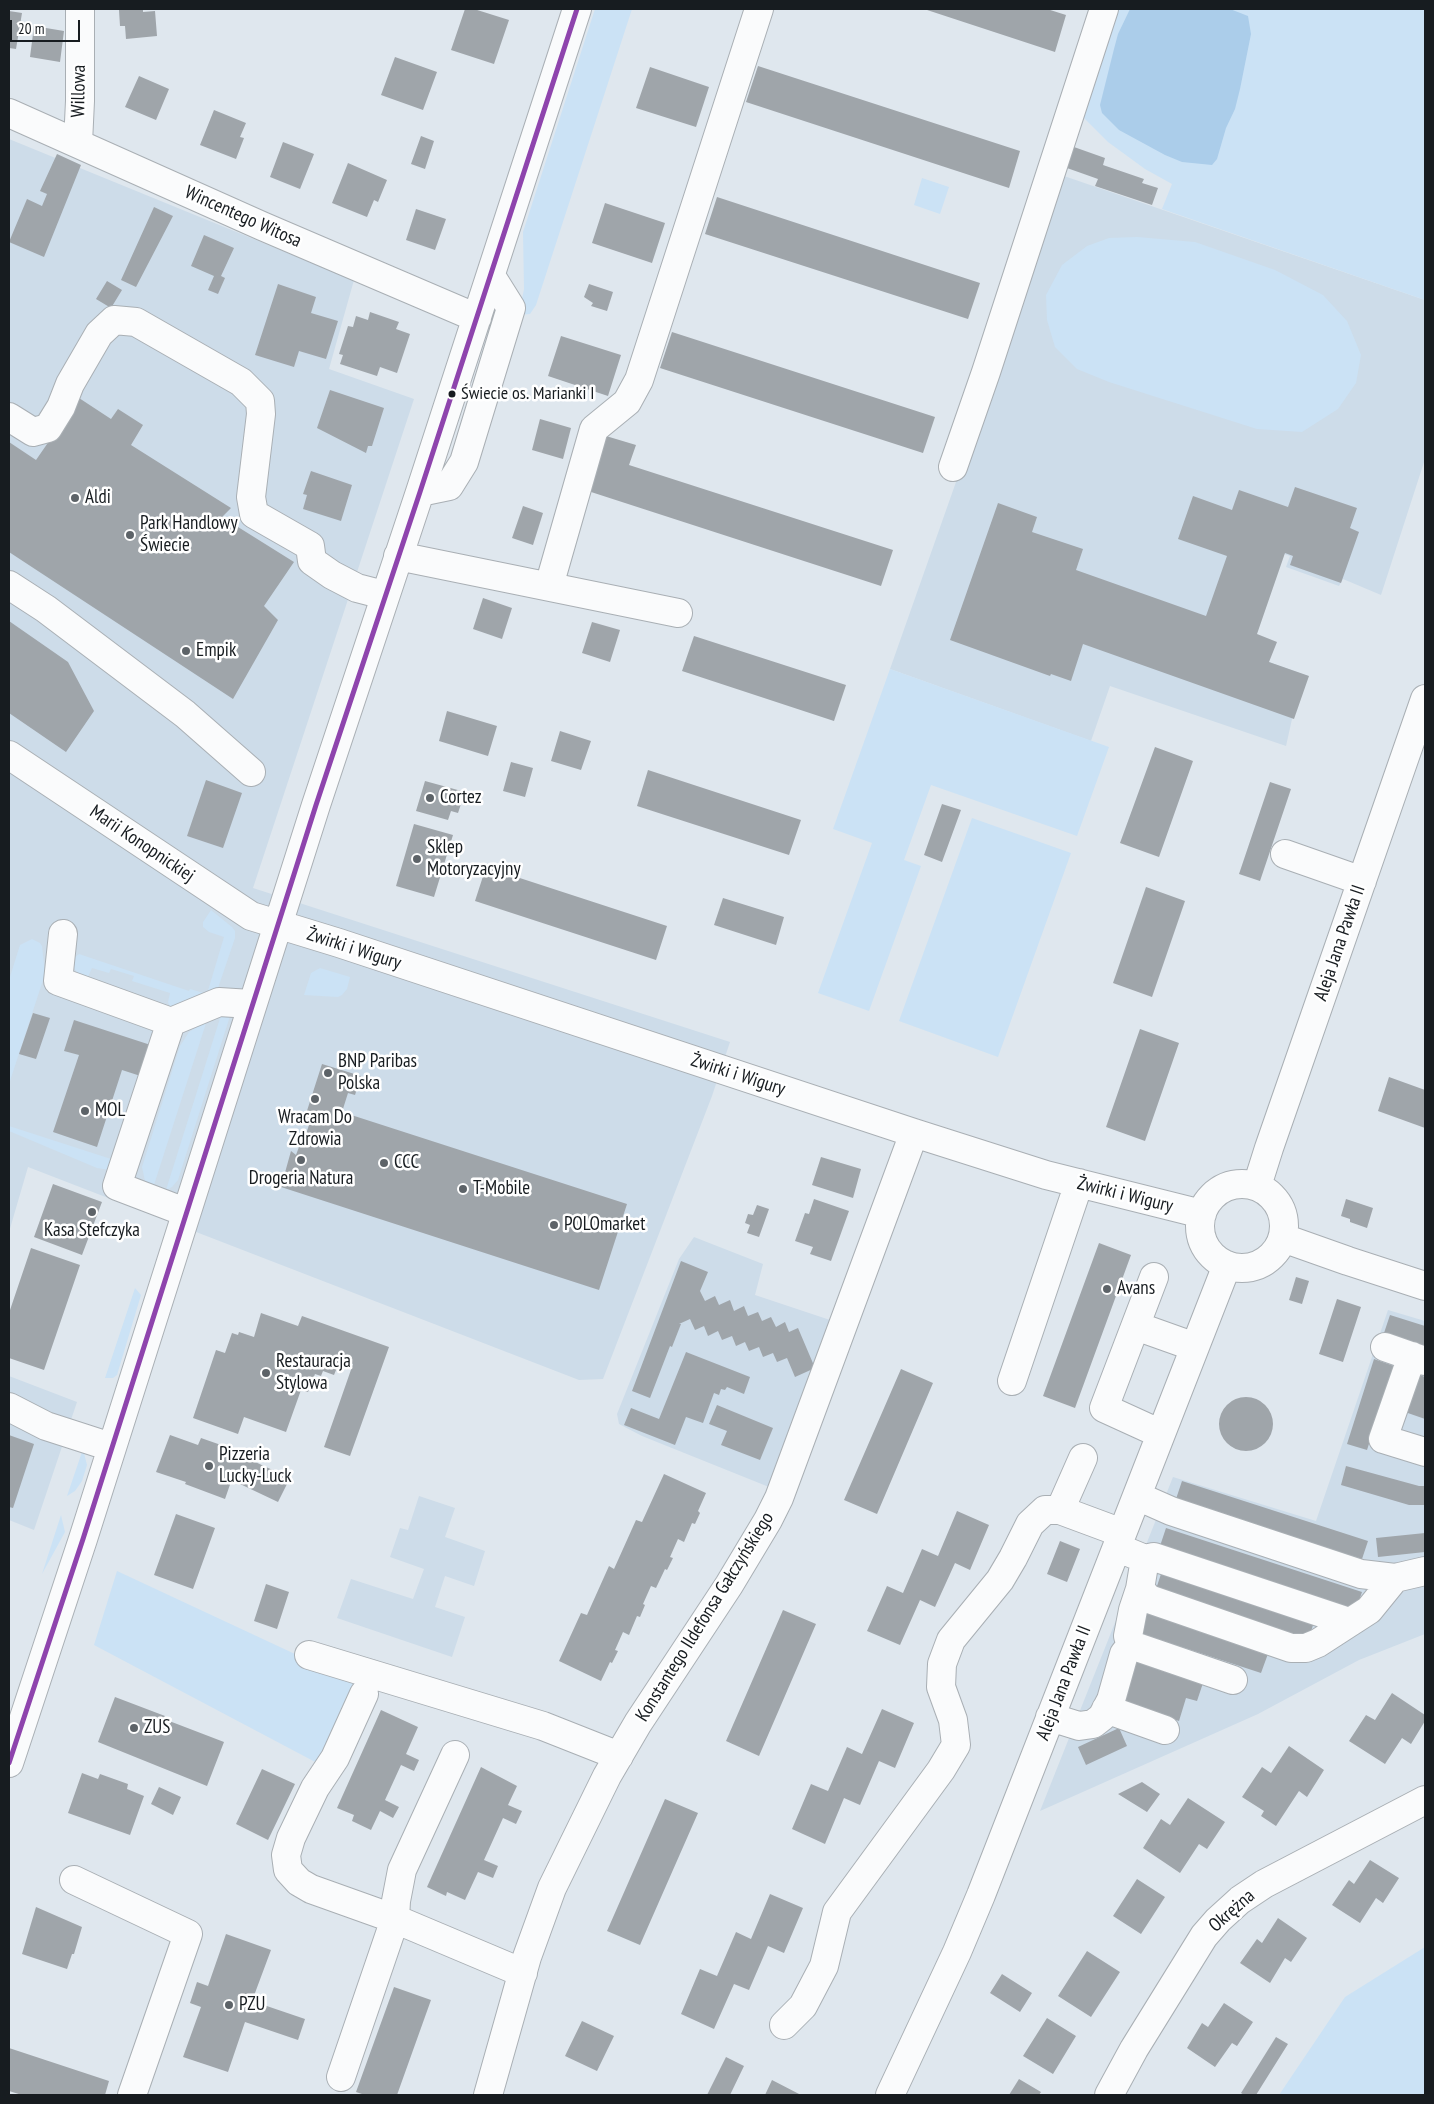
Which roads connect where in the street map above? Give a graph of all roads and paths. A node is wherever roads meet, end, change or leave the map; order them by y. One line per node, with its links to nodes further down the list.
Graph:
1 (80, 9): 6 (street, Willowa)
2 (577, 9): 7 (street)
3 (759, 9): 14 (street)
4 (1104, 9): 10 (street)
5 (9, 113): 6 (street, Wincentego Witosa)
6 (78, 143): 8 (street, Wincentego Witosa)
7 (491, 276): 8 (street); 11 (street)
8 (478, 318): 11 (street)
9 (9, 417): 15 (street)
10 (953, 467)
11 (420, 492): 12 (street)
12 (398, 556): 14 (street); 15 (street)
13 (9, 585): 19 (street)
14 (548, 586): 16 (street)
15 (384, 595): 22 (street)
16 (678, 612)
17 (1425, 699): 21 (street, Aleja Jana Pawła II)
18 (9, 756): 22 (street, Marii Konopnickiej)
19 (251, 772)
20 (1285, 854): 21 (street)
21 (1362, 881): 28 (street, Aleja Jana Pawła II)
22 (278, 925): 24 (street); 26 (street, Żwirki i Wigury)
23 (63, 934): 25 (street)
24 (252, 1004): 25 (street); 29 (street)
25 (171, 1022): 29 (street)
26 (914, 1134): 27 (street, Żwirki i Wigury); 61 (street, Konstantego Ildefonsa Gałczyńskiego)
27 (1079, 1183): 30 (street, Żwirki i Wigury); 39 (street)
28 (1257, 1186): 30 (street); 31 (street)
29 (185, 1212): 42 (street)
30 (1202, 1214): 32 (street)
31 (1283, 1238): 32 (street); 34 (street)
32 (1227, 1265): 36 (street, Aleja Jana Pawła II)
33 (1154, 1277): 35 (street)
34 (1425, 1286)
35 (1136, 1326): 36 (street); 41 (street)
36 (1195, 1347): 41 (street, Aleja Jana Pawła II)
37 (1384, 1347): 38 (street)
38 (1419, 1358): 43 (street)
39 (1012, 1381)
40 (9, 1407): 42 (street)
41 (1161, 1434): 45 (street, Aleja Jana Pawła II)
42 (111, 1447): 62 (street)
43 (1425, 1452)
44 (1083, 1458): 46 (street)
45 (1136, 1496): 47 (street, Aleja Jana Pawła II); 50 (street)
46 (1060, 1510): 47 (street); 67 (street)
47 (1119, 1541): 48 (street); 58 (street, Aleja Jana Pawła II)
48 (1145, 1559): 51 (street); 52 (street)
49 (1425, 1571): 50 (street)
50 (1395, 1578): 52 (street)
51 (1140, 1589): 52 (street); 53 (street)
52 (1349, 1622)
53 (1131, 1645): 55 (street); 57 (street)
54 (309, 1654): 61 (street)
55 (1233, 1680)
56 (364, 1694): 65 (street)
57 (1106, 1709): 58 (street); 59 (street)
58 (1050, 1717): 71 (street, Aleja Jana Pawła II)
59 (1165, 1730)
60 (455, 1755): 65 (street)
61 (619, 1756): 66 (street, Konstantego Ildefonsa Gałczyńskiego)
62 (9, 1762)
63 (1425, 1800): 72 (street, Okrężna)
64 (74, 1880): 69 (street)
65 (395, 1919): 66 (street); 68 (street)
66 (523, 1974): 70 (street, Konstantego Ildefonsa Gałczyńskiego)
67 (784, 2025)
68 (341, 2077)
69 (132, 2095)
70 (488, 2095)
71 (890, 2095)
72 (1109, 2095)

